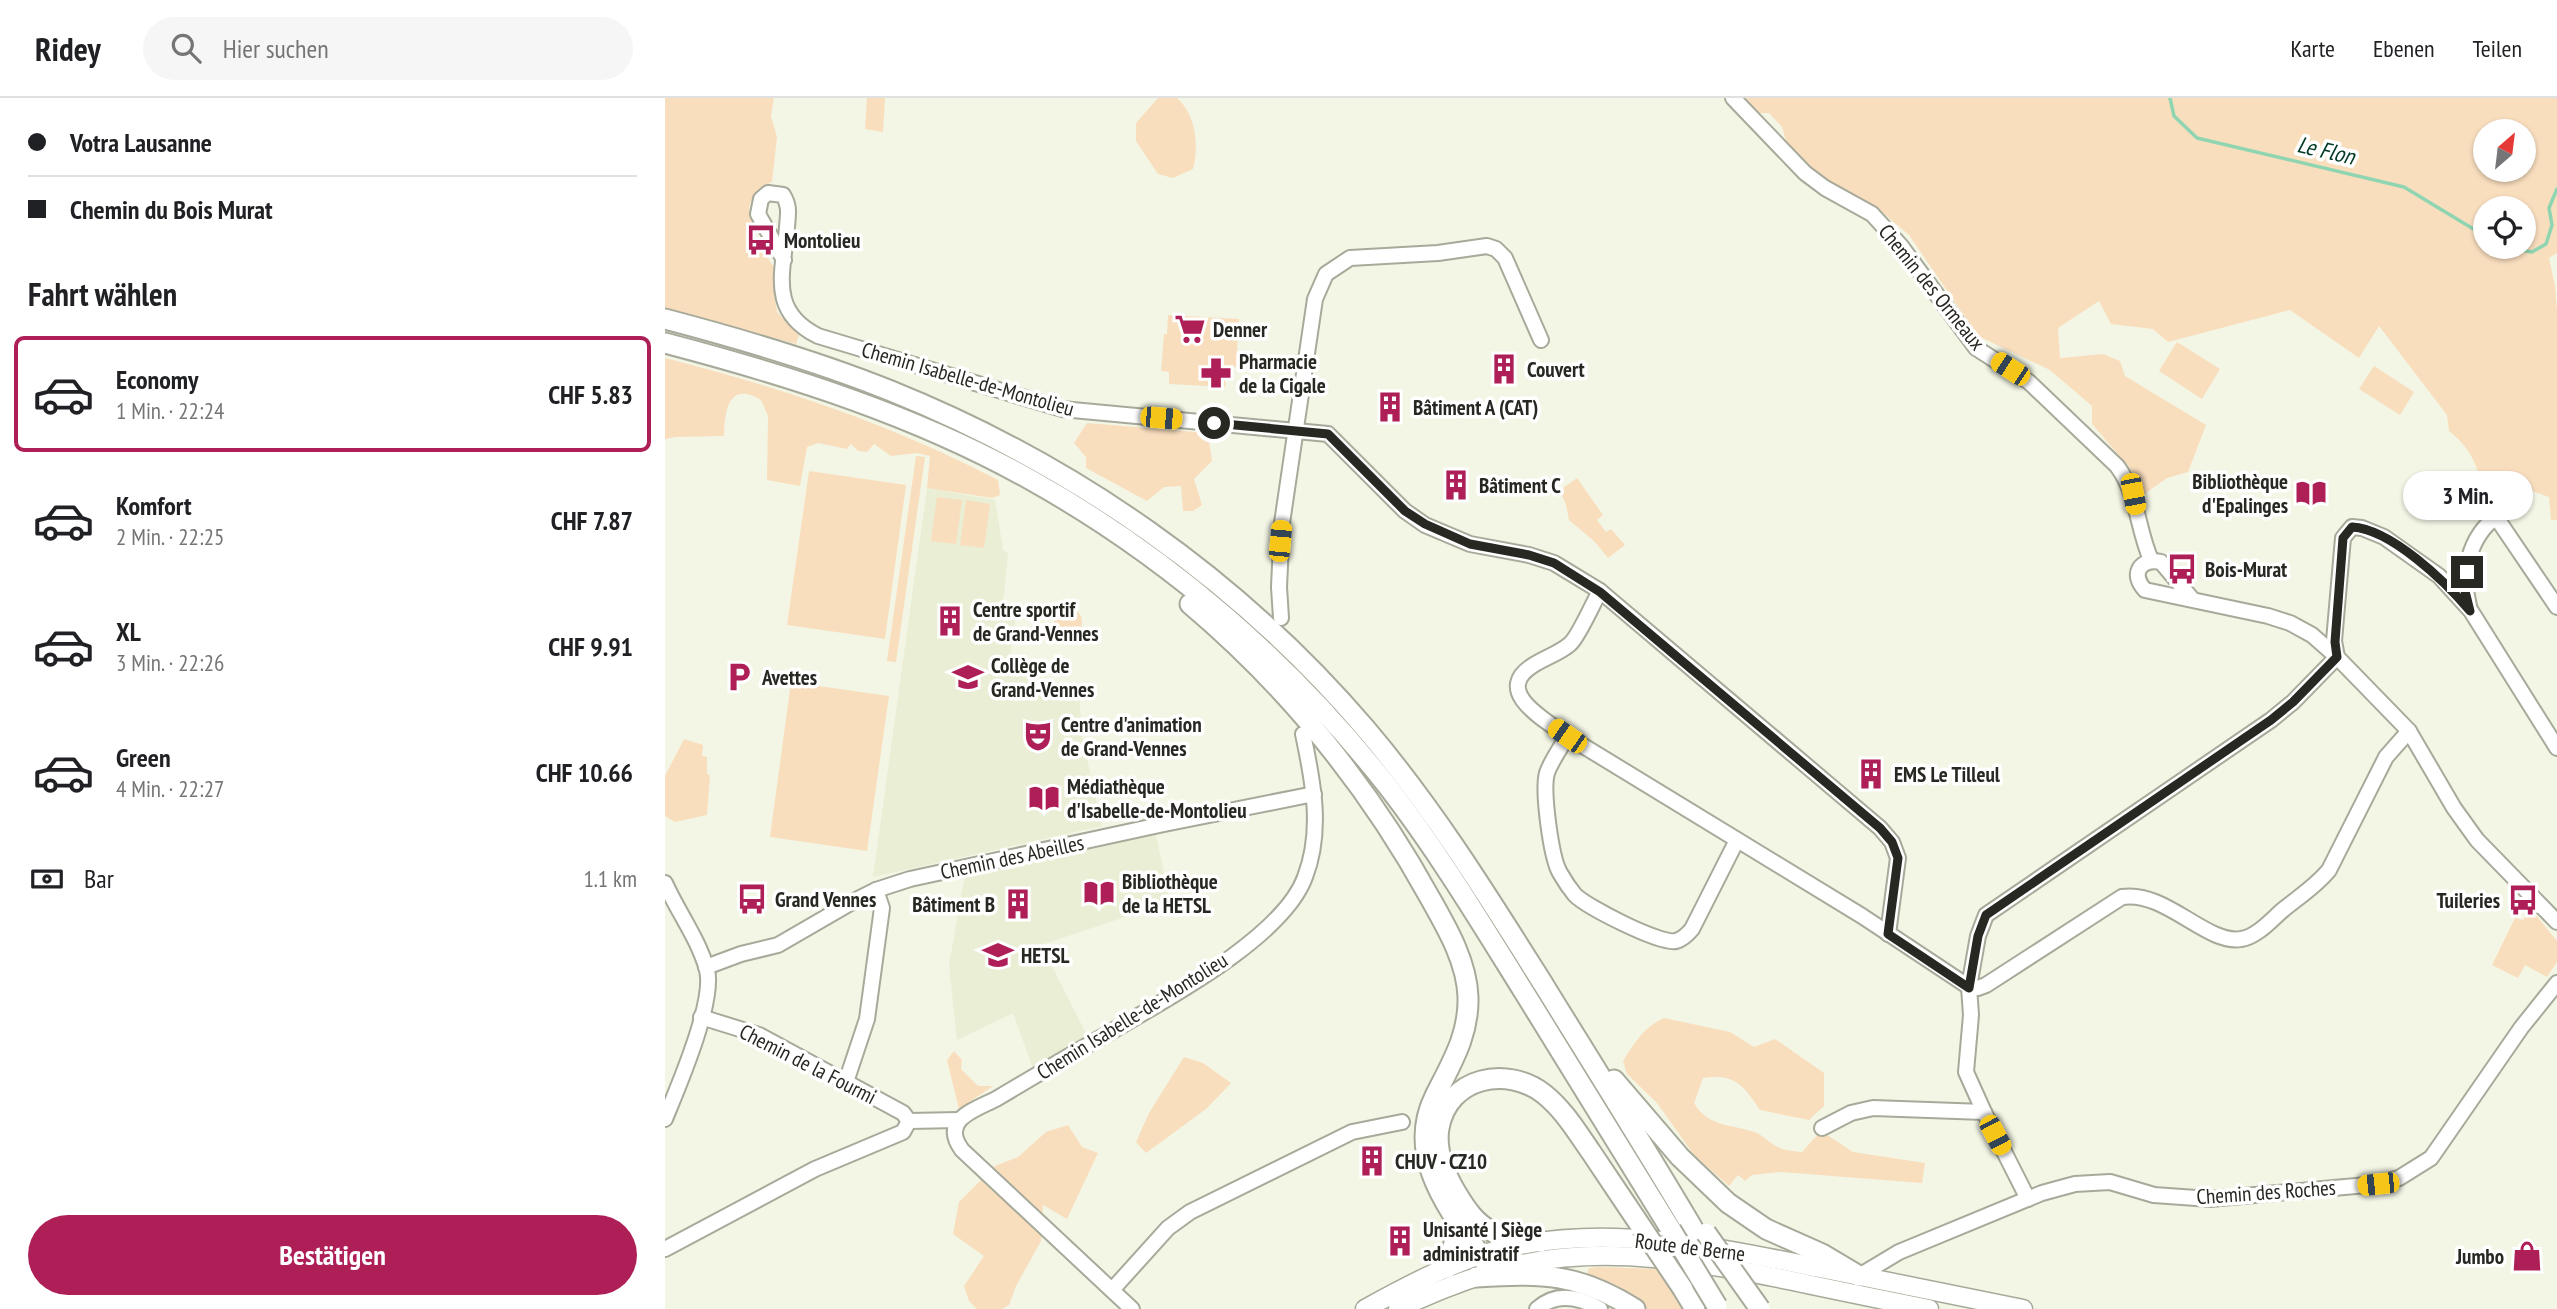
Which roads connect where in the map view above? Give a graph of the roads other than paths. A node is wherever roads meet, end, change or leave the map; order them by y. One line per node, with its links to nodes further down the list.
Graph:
1 (1733, 98): 8 (street, Chemin des Ormeaux)
2 (784, 260): 6 (street, Chemin Isabelle-de-Montolieu)
3 (665, 319): 29 (highway)
4 (1541, 340): 6 (street)
5 (665, 343): 7 (highway)
6 (1296, 430): 9 (street, Chemin Isabelle-de-Montolieu); 13 (street)
7 (1030, 484): 38 (highway); 46 (highway, bridge)
8 (2151, 560): 10 (street); 10 (street)
9 (1600, 592): 17 (street); 24 (street, Chemin Isabelle-de-Montolieu)
10 (2193, 600): 14 (street)
11 (2557, 607): 12 (street)
12 (2470, 611): 14 (street); 18 (street)
13 (1281, 618)
14 (2337, 657): 15 (street); 27 (street)
15 (2409, 732): 23 (street); 27 (street)
16 (1303, 734): 19 (street, Chemin Isabelle-de-Montolieu)
17 (1567, 736): 20 (street); 20 (street)
18 (2557, 748)
19 (1314, 794): 22 (street, Chemin des Abeilles); 33 (street, Chemin Isabelle-de-Montolieu)
20 (1737, 841): 24 (street)
21 (665, 883): 25 (street)
22 (876, 890): 25 (street, Chemin des Abeilles); 30 (street)
23 (2557, 922)
24 (1888, 934): 27 (street)
25 (706, 967): 28 (street)
26 (2557, 984): 37 (street, Chemin des Roches)
27 (1969, 988): 31 (street)
28 (701, 1017): 30 (street, Chemin de la Fourmi); 32 (street)
29 (1565, 1019): 39 (highway); 44 (highway)
30 (846, 1082): 34 (street, Chemin de la Fourmi)
31 (1984, 1112): 36 (street); 37 (street)
32 (665, 1119)
33 (959, 1120): 34 (street, Chemin Isabelle-de-Montolieu); 45 (street)
34 (909, 1121): 41 (street)
35 (1402, 1122): 45 (street)
36 (1822, 1128)
37 (2028, 1199): 44 (street, Chemin des Roches)
38 (1454, 1216): 42 (highway); 43 (highway)
39 (1700, 1233): 54 (highway); 55 (highway, bridge)
40 (1540, 1242): 43 (main road, Route de Berne); 44 (main road, Route de Berne); 53 (highway, bridge)
41 (665, 1249)
42 (1447, 1268): 43 (main road, Route de Berne); 48 (main road, Route de Berne)
43 (1483, 1268): 49 (main road, Route de Berne); 52 (highway); 56 (main road, Route de Berne)
44 (1859, 1276): 57 (main road, Route de Berne)
45 (1111, 1290): 47 (street)
46 (1718, 1307)
47 (1132, 1309)
48 (1364, 1309)
49 (1398, 1309)
50 (1537, 1309): 51 (street)
51 (1600, 1309)
52 (1635, 1309)
53 (1695, 1309)
54 (1743, 1309)
55 (1760, 1309)
56 (1929, 1309)
57 (2023, 1309)

